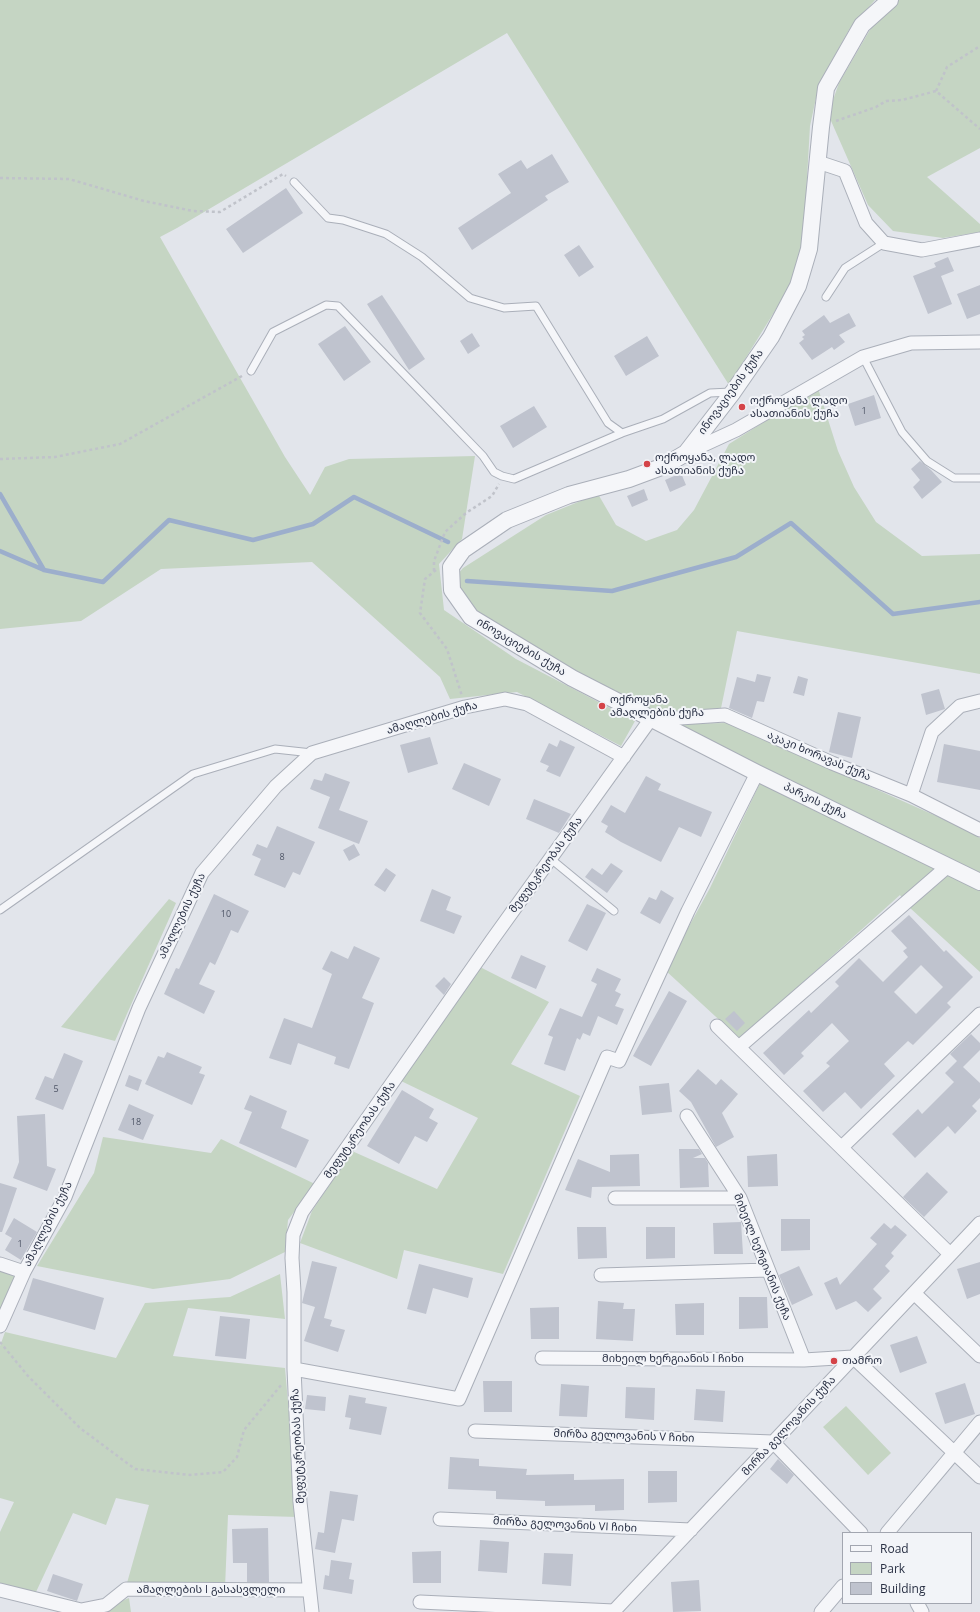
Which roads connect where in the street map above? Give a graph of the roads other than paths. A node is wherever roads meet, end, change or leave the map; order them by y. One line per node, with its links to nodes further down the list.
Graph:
1 (890, 0): 2 (street, ინოვაციების ქუჩა)
2 (818, 162): 5 (street); 10 (street, ინოვაციების ქუჩა)
3 (294, 182): 11 (lane)
4 (980, 239): 5 (street)
5 (884, 243): 6 (lane)
6 (826, 297)
7 (980, 342): 8 (street)
8 (863, 357): 12 (street); 13 (lane)
9 (251, 371): 11 (lane)
10 (733, 392): 11 (lane); 12 (street, ინოვაციების ქუჩა)
11 (622, 433)
12 (686, 453): 15 (street, ინოვაციების ქუჩა)
13 (980, 478)
14 (980, 701): 19 (street)
15 (650, 720): 17 (street, მეფუტკრეობას ქუჩა); 18 (street, პარკის ქუჩა); 19 (street, აკაკი ხორავას ქუჩა)
16 (312, 753): 17 (street, ამაღლების ქუჩა); 24 (lane); 37 (street, ამაღლების ქუჩა)
17 (624, 757): 21 (street, მეფუტკრეობას ქუჩა)
18 (757, 773): 22 (street, პარკის ქუჩა); 45 (street)
19 (911, 795): 20 (street, აკაკი ხორავას ქუჩა)
20 (980, 830)
21 (551, 859): 25 (lane); 45 (street, მეფუტკრეობას ქუჩა)
22 (948, 866): 23 (street, პარკის ქუჩა); 28 (street)
23 (980, 882)
24 (0, 910)
25 (614, 911)
26 (980, 1014): 30 (street)
27 (717, 1026): 28 (street)
28 (739, 1047): 30 (street)
29 (687, 1116): 32 (street, მიხეილ ხერგიანის ქუჩა)
30 (842, 1147): 34 (street)
31 (615, 1198): 32 (street)
32 (740, 1198): 36 (street, მიხეილ ხერგიანის ქუჩა)
33 (980, 1223): 34 (street, მირზა გელოვანის ქუჩა)
34 (950, 1254): 39 (street, მირზა გელოვანის ქუჩა)
35 (0, 1264): 37 (street)
36 (768, 1270): 38 (street); 44 (street, მიხეილ ხერგიანის ქუჩა)
37 (24, 1272): 40 (street, ამაღლების ქუჩა)
38 (601, 1275)
39 (914, 1293): 41 (street); 42 (street, მირზა გელოვანის ქუჩა)
40 (0, 1326)
41 (980, 1356)
42 (853, 1357): 44 (street); 48 (street, მირზა გელოვანის ქუჩა); 49 (street)
43 (542, 1358): 44 (street, მიხეილ ხერგიანის I ჩიხი)
44 (804, 1360)
45 (294, 1369): 57 (street, მეფუტკრეობას ქუჩა)
46 (980, 1422): 49 (street)
47 (475, 1430): 48 (street, მირზა გელოვანის V ჩიხი)
48 (773, 1442): 52 (street, მირზა გელოვანის ქუჩა); 53 (street)
49 (954, 1453): 50 (street); 54 (street)
50 (980, 1477)
51 (440, 1519): 52 (street, მირზა გელოვანის VI ჩიხი)
52 (691, 1530): 60 (street, მირზა გელოვანის ქუჩა)
53 (860, 1532)
54 (888, 1532)
55 (842, 1587): 61 (street)
56 (0, 1590): 57 (street, ამაღლების I გასასვლელი)
57 (309, 1590): 59 (street, მეფუტკრეობას ქუჩა)
58 (420, 1602): 60 (street)
59 (312, 1612)
60 (615, 1612)
61 (821, 1612)

